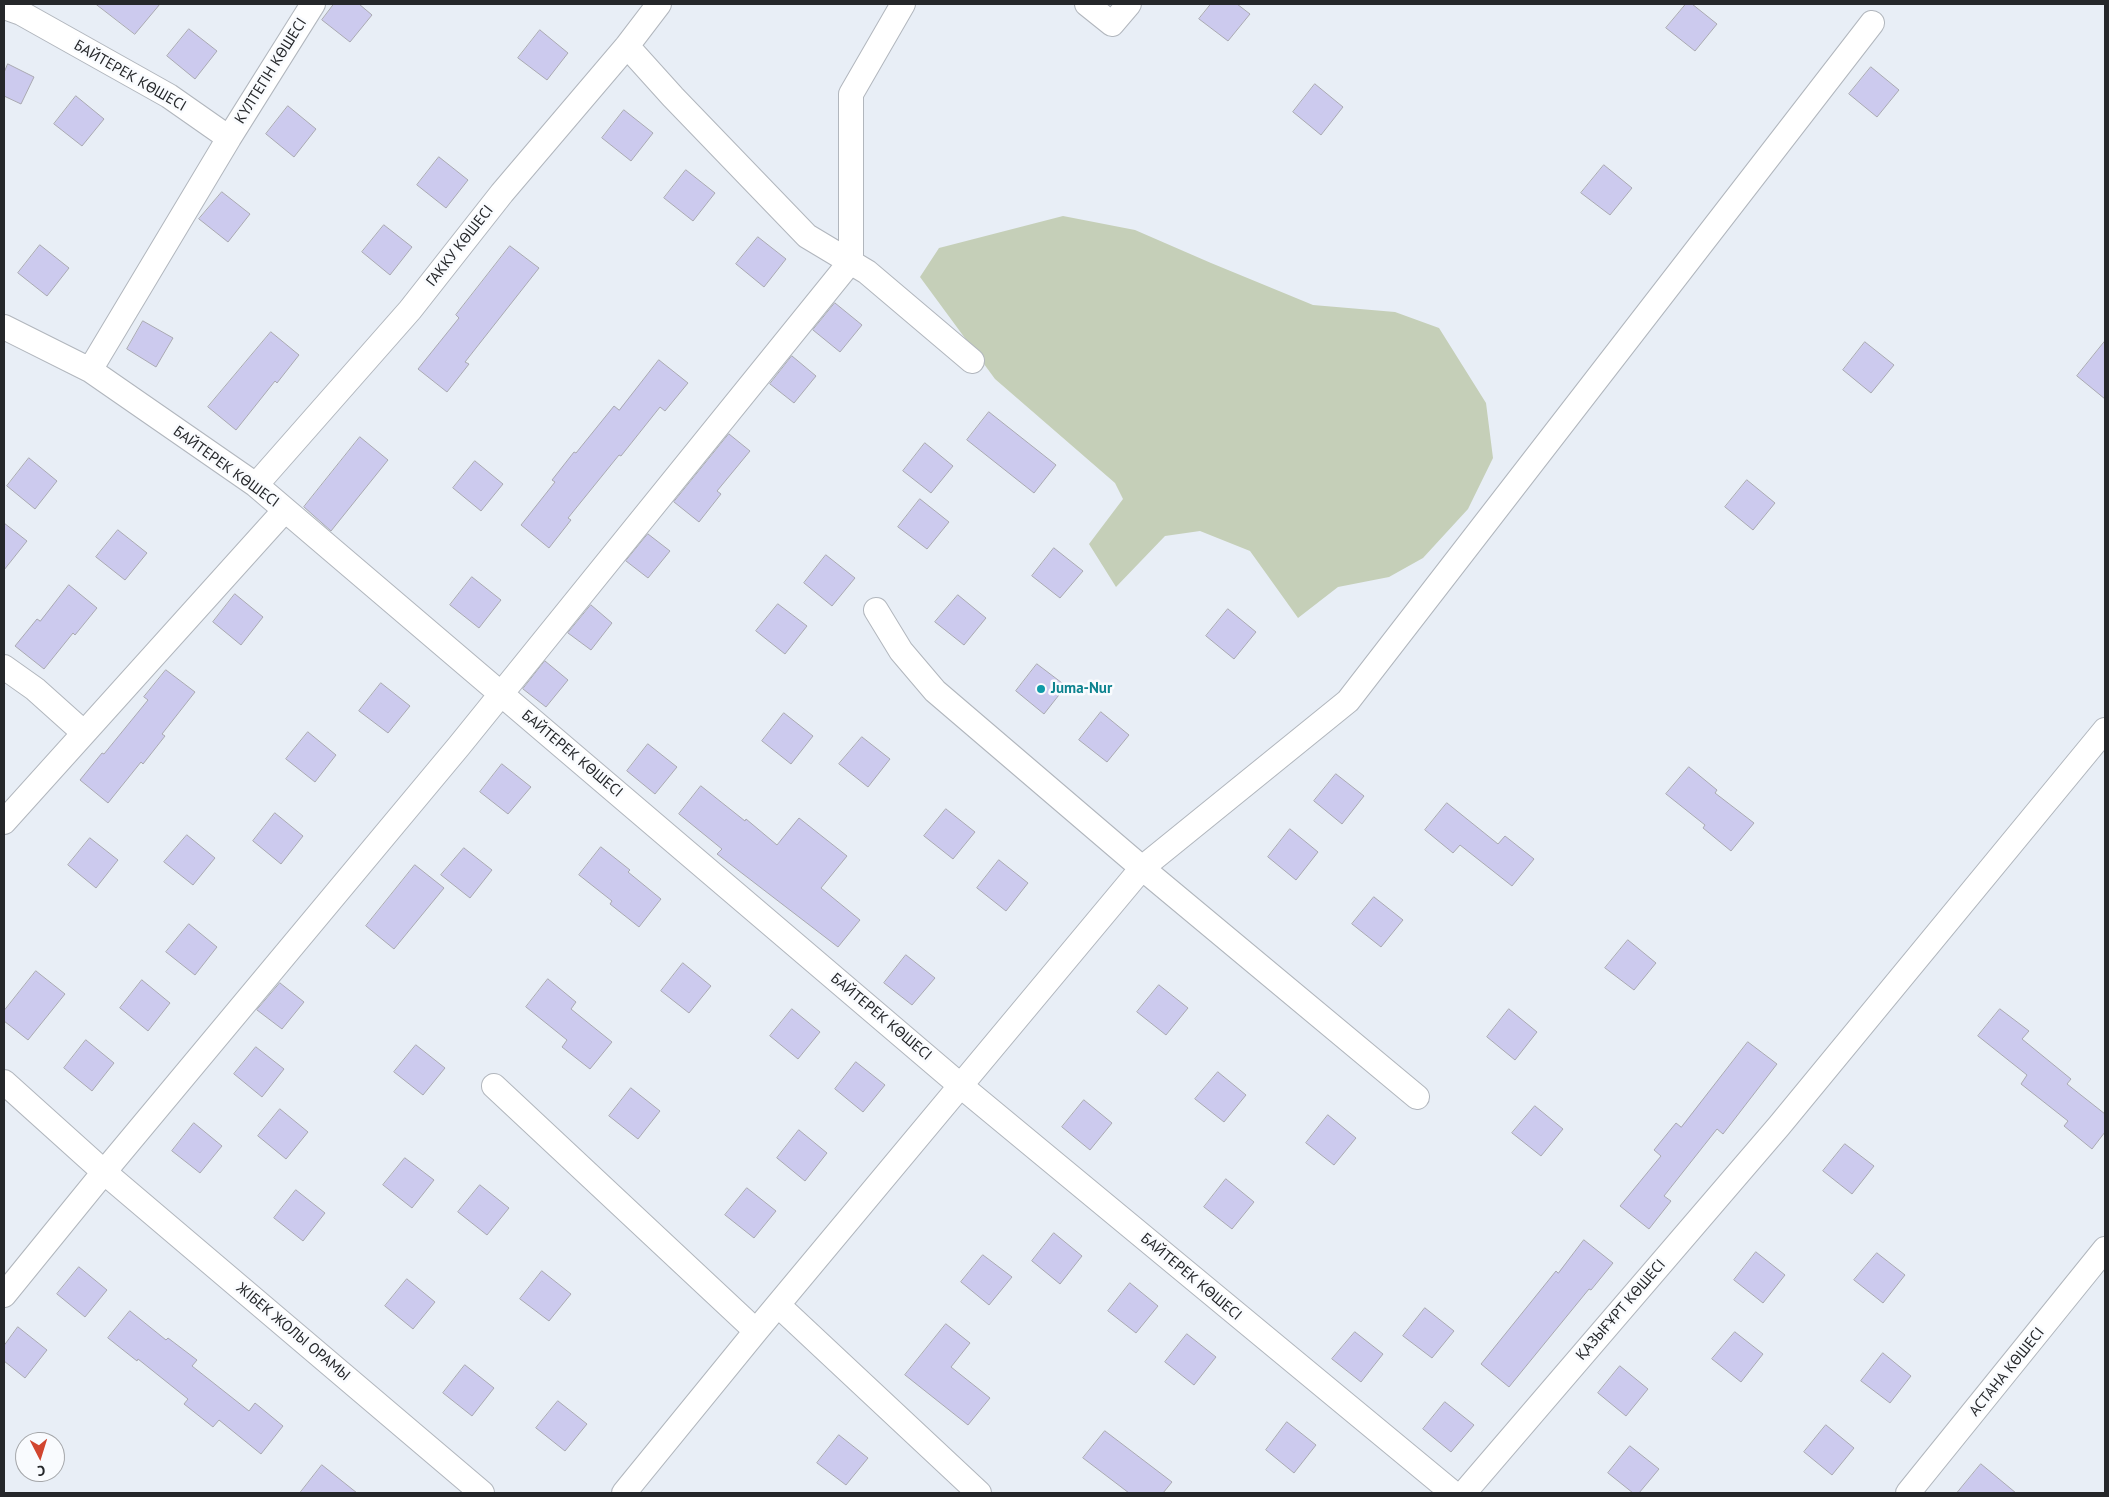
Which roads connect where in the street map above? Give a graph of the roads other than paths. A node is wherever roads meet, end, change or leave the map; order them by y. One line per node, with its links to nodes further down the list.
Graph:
1 (313, 4): 9 (street, КҮЛТЕГІН КӨШЕСІ)
2 (659, 4): 8 (street, ГАККУ КӨШЕСІ)
3 (903, 4): 10 (street)
4 (1087, 4): 5 (street)
5 (1129, 4)
6 (4, 7): 9 (street, БАЙТЕРЕК КӨШЕСІ)
7 (1872, 23): 22 (street)
8 (627, 46): 10 (street); 14 (street, ГАККУ КӨШЕСІ)
9 (229, 138): 13 (street)
10 (851, 261): 12 (street); 18 (street)
11 (4, 328): 13 (street, БАЙТЕРЕК КӨШЕСІ)
12 (972, 361)
13 (90, 370): 14 (street, БАЙТЕРЕК КӨШЕСІ)
14 (256, 485): 15 (street, БАЙТЕРЕК КӨШЕСІ)
15 (285, 510): 18 (street, БАЙТЕРЕК КӨШЕСІ); 20 (street)
16 (876, 610): 22 (street)
17 (4, 667): 20 (street)
18 (501, 693): 25 (street, БАЙТЕРЕК КӨШЕСІ); 27 (street)
19 (2105, 730): 37 (street, ҚАЗЫҒҰРТ КӨШЕСІ)
20 (83, 732): 21 (street)
21 (4, 822)
22 (1142, 868): 25 (street); 26 (street)
23 (4, 1082): 27 (street, ЖІБЕК ЖОЛЫ ОРАМЫ)
24 (494, 1086): 31 (street)
25 (961, 1086): 30 (street); 36 (street, БАЙТЕРЕК КӨШЕСІ)
26 (1417, 1097)
27 (104, 1172): 29 (street); 33 (street, ЖІБЕК ЖОЛЫ ОРАМЫ)
28 (2105, 1250): 32 (street, АСТАНА КӨШЕСІ)
29 (4, 1295)
30 (778, 1305): 31 (street); 35 (street)
31 (756, 1331): 34 (street)
32 (1921, 1489)
33 (482, 1493)
34 (624, 1493)
35 (979, 1493)
36 (1453, 1493)
37 (1464, 1493)

